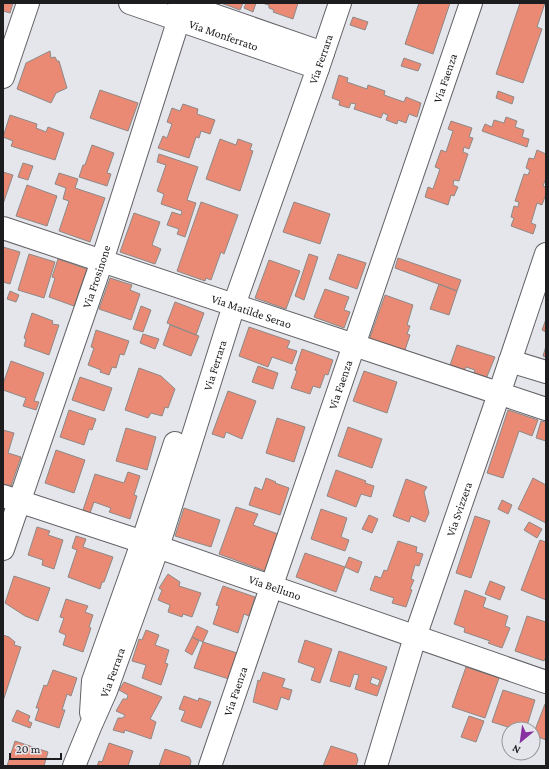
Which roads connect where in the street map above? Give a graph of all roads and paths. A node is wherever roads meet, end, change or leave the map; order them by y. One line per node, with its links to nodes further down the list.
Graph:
1 (28, 3): 8 (street)
2 (130, 3): 6 (street, Via Monferrato)
3 (324, 3): 7 (street, Via Ferrara)
4 (340, 3): 7 (street, Via Ferrara)
5 (471, 3): 13 (street, Via Faenza)
6 (182, 8): 7 (street, Via Monferrato); 11 (street, Via Frosinone)
7 (314, 58): 12 (street, Via Ferrara)
8 (3, 77)
9 (3, 228): 11 (street, Via Matilde Serao)
10 (546, 254): 14 (street, Via Svizzera)
11 (102, 261): 12 (street, Via Matilde Serao); 18 (street, Via Frosinone)
12 (228, 303): 13 (street, Via Matilde Serao); 19 (street, Via Ferrara)
13 (354, 347): 16 (street, Via Matilde Serao); 21 (street, Via Faenza)
14 (510, 361): 15 (street); 16 (street, Via Svizzera)
15 (546, 372)
16 (499, 394): 17 (street, Via Matilde Serao); 22 (street, Via Svizzera)
17 (546, 409)
18 (11, 499): 19 (street, Via Belluno); 20 (street, Via Frosinone)
19 (150, 545): 21 (street, Via Belluno); 24 (street, Via Ferrara)
20 (3, 549)
21 (272, 587): 22 (street, Via Belluno); 25 (street, Via Faenza)
22 (416, 637): 23 (street, Via Belluno); 26 (street, Via Svizzera)
23 (546, 682)
24 (74, 766)
25 (210, 766)
26 (376, 766)

